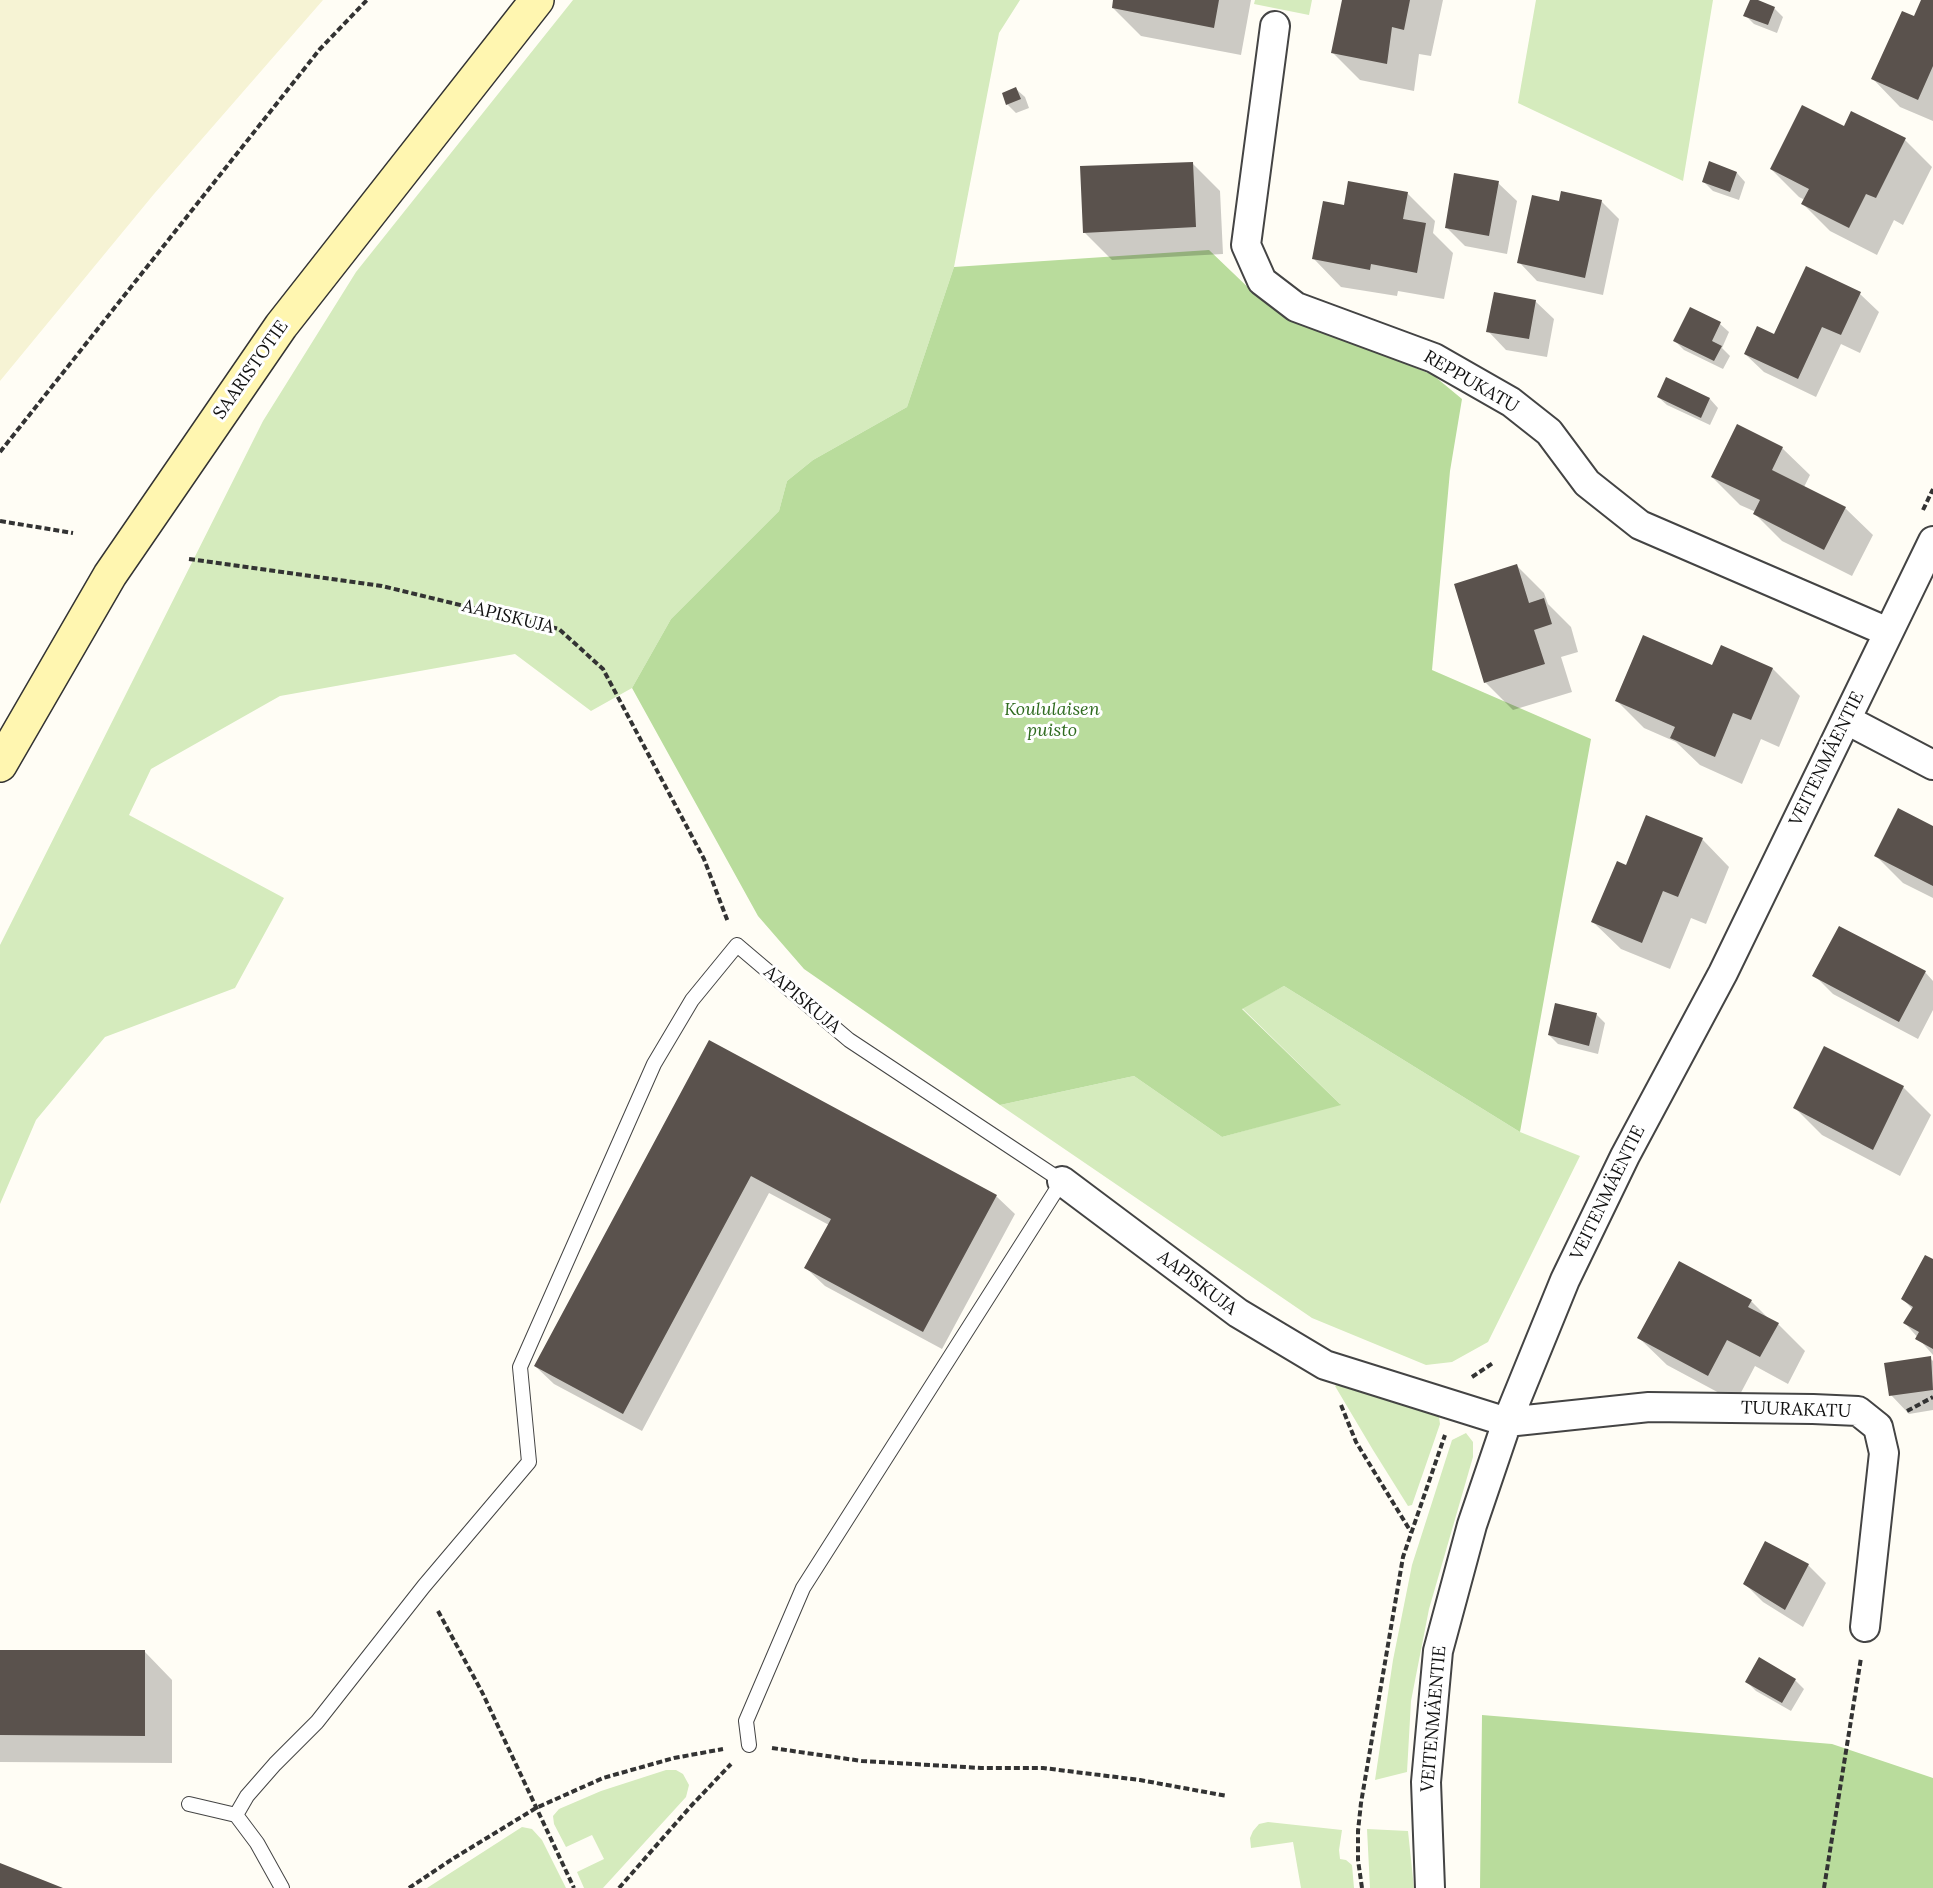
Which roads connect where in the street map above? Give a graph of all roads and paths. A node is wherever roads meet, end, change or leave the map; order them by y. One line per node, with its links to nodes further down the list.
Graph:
1 (367, 0): 4 (path)
2 (537, 0): 11 (main road, SAARISTOTIE)
3 (1275, 26): 9 (street, REPPUKATU)
4 (0, 452)
5 (0, 521): 6 (path)
6 (73, 533)
7 (1933, 541): 9 (street, VEITENMÄENTIE)
8 (189, 559): 13 (path, AAPISKUJA)
9 (1888, 632): 10 (street, VEITENMÄENTIE)
10 (1846, 720): 12 (street); 16 (street, VEITENMÄENTIE)
11 (0, 765)
12 (1933, 765)
13 (737, 945): 14 (lane, AAPISKUJA); 18 (lane)
14 (1062, 1181): 15 (street, AAPISKUJA); 20 (lane)
15 (1325, 1365): 16 (street, AAPISKUJA); 17 (path)
16 (1507, 1422): 19 (street, TUURAKATU); 29 (street, VEITENMÄENTIE)
17 (1412, 1533)
18 (424, 1586): 23 (path); 24 (lane)
19 (1865, 1628): 30 (path)
20 (750, 1745): 21 (path); 23 (path); 28 (path)
21 (1227, 1796)
22 (189, 1804): 24 (lane)
23 (536, 1808): 26 (path); 27 (path)
24 (236, 1815): 25 (lane)
25 (282, 1888)
26 (409, 1888)
27 (574, 1888)
28 (619, 1888)
29 (1430, 1888)
30 (1824, 1888)

